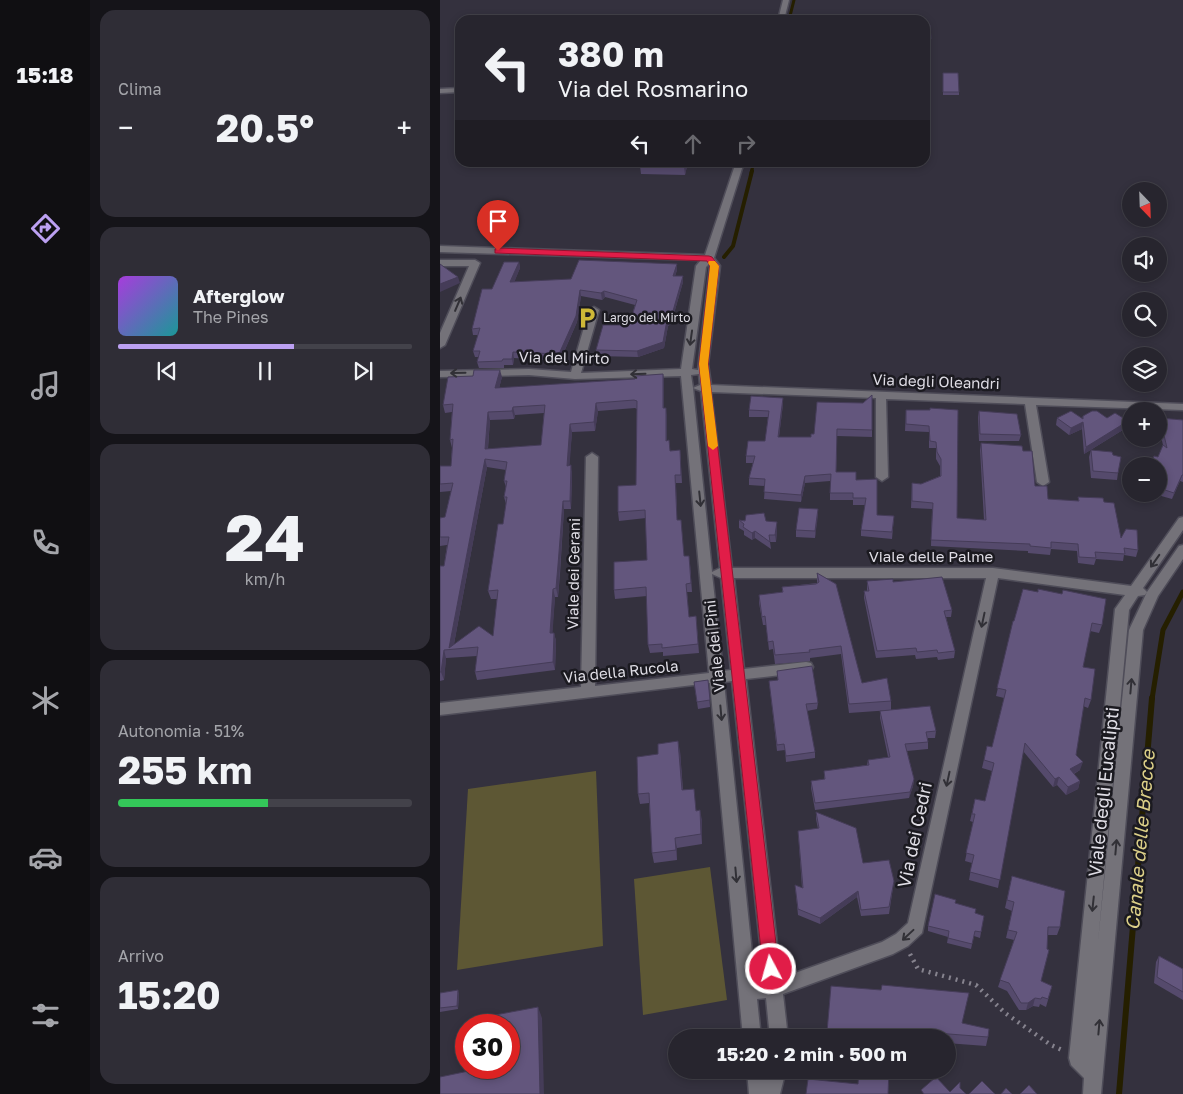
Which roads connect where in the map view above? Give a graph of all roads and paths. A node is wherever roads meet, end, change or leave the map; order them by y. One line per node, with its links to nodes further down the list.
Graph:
1 (786, 0): 2 (street)
2 (782, 15)
3 (455, 90): 4 (street)
4 (440, 91)
5 (738, 167): 7 (street, Viale dei Pini)
6 (440, 249): 7 (street)
7 (709, 258): 11 (street, Viale dei Pini); 12 (street, Viale dei Pini, one-way to 12)
8 (440, 263): 10 (street, one-way to 8)
9 (594, 310): 14 (street)
10 (441, 340)
11 (705, 371): 12 (street, Via del Mirto); 16 (street, Viale dei Pini)
12 (686, 372): 14 (street, Via del Mirto, one-way to 14); 15 (street, Viale dei Pini)
13 (440, 374): 14 (street, Via del Mirto, one-way to 13)
14 (575, 376)
15 (688, 387): 16 (street, Via degli Oleandri); 27 (street, Viale dei Pini, one-way to 27)
16 (707, 388): 17 (street, Via degli Oleandri); 25 (street, Viale dei Pini)
17 (881, 395): 18 (street, Via degli Oleandri); 21 (street)
18 (1030, 401): 19 (street, Via degli Oleandri); 22 (street)
19 (1183, 407)
20 (592, 457): 33 (street, Viale dei Gerani)
21 (882, 477)
22 (1043, 482)
23 (1183, 521): 28 (street, Viale degli Eucalipti, one-way to 28)
24 (1183, 549): 29 (street, Viale degli Eucalipti)
25 (727, 572): 26 (street, Viale delle Palme); 27 (street, Viale delle Palme); 31 (street, Viale dei Pini)
26 (993, 573): 28 (street, Viale delle Palme); 35 (street, Via dei Cedri, one-way to 35)
27 (708, 574): 32 (street, Viale dei Pini)
28 (1134, 591): 29 (street, Viale delle Palme); 40 (street, Viale degli Eucalipti, one-way to 40)
29 (1152, 595): 41 (street, Viale degli Eucalipti, one-way to 29)
30 (806, 667): 31 (street, Via della Rucola)
31 (739, 675): 32 (street, Via della Rucola); 36 (street, Viale dei Pini)
32 (718, 677): 33 (street, Via della Rucola); 37 (street, Viale dei Pini, one-way to 37)
33 (588, 692): 34 (street, Via della Rucola)
34 (440, 709)
35 (902, 940): 36 (street, Via dei Cedri); 40 (path)
36 (773, 989): 37 (street, Via dei Cedri); 39 (street, Viale dei Pini)
37 (746, 991): 38 (street, Viale dei Pini)
38 (751, 1029)
39 (779, 1029)
40 (1078, 1058): 41 (street)
41 (1094, 1075): 46 (street, Viale degli Eucalipti)
42 (757, 1079): 44 (street)
43 (775, 1079): 45 (street)
44 (758, 1094)
45 (771, 1094)
46 (1092, 1094)

